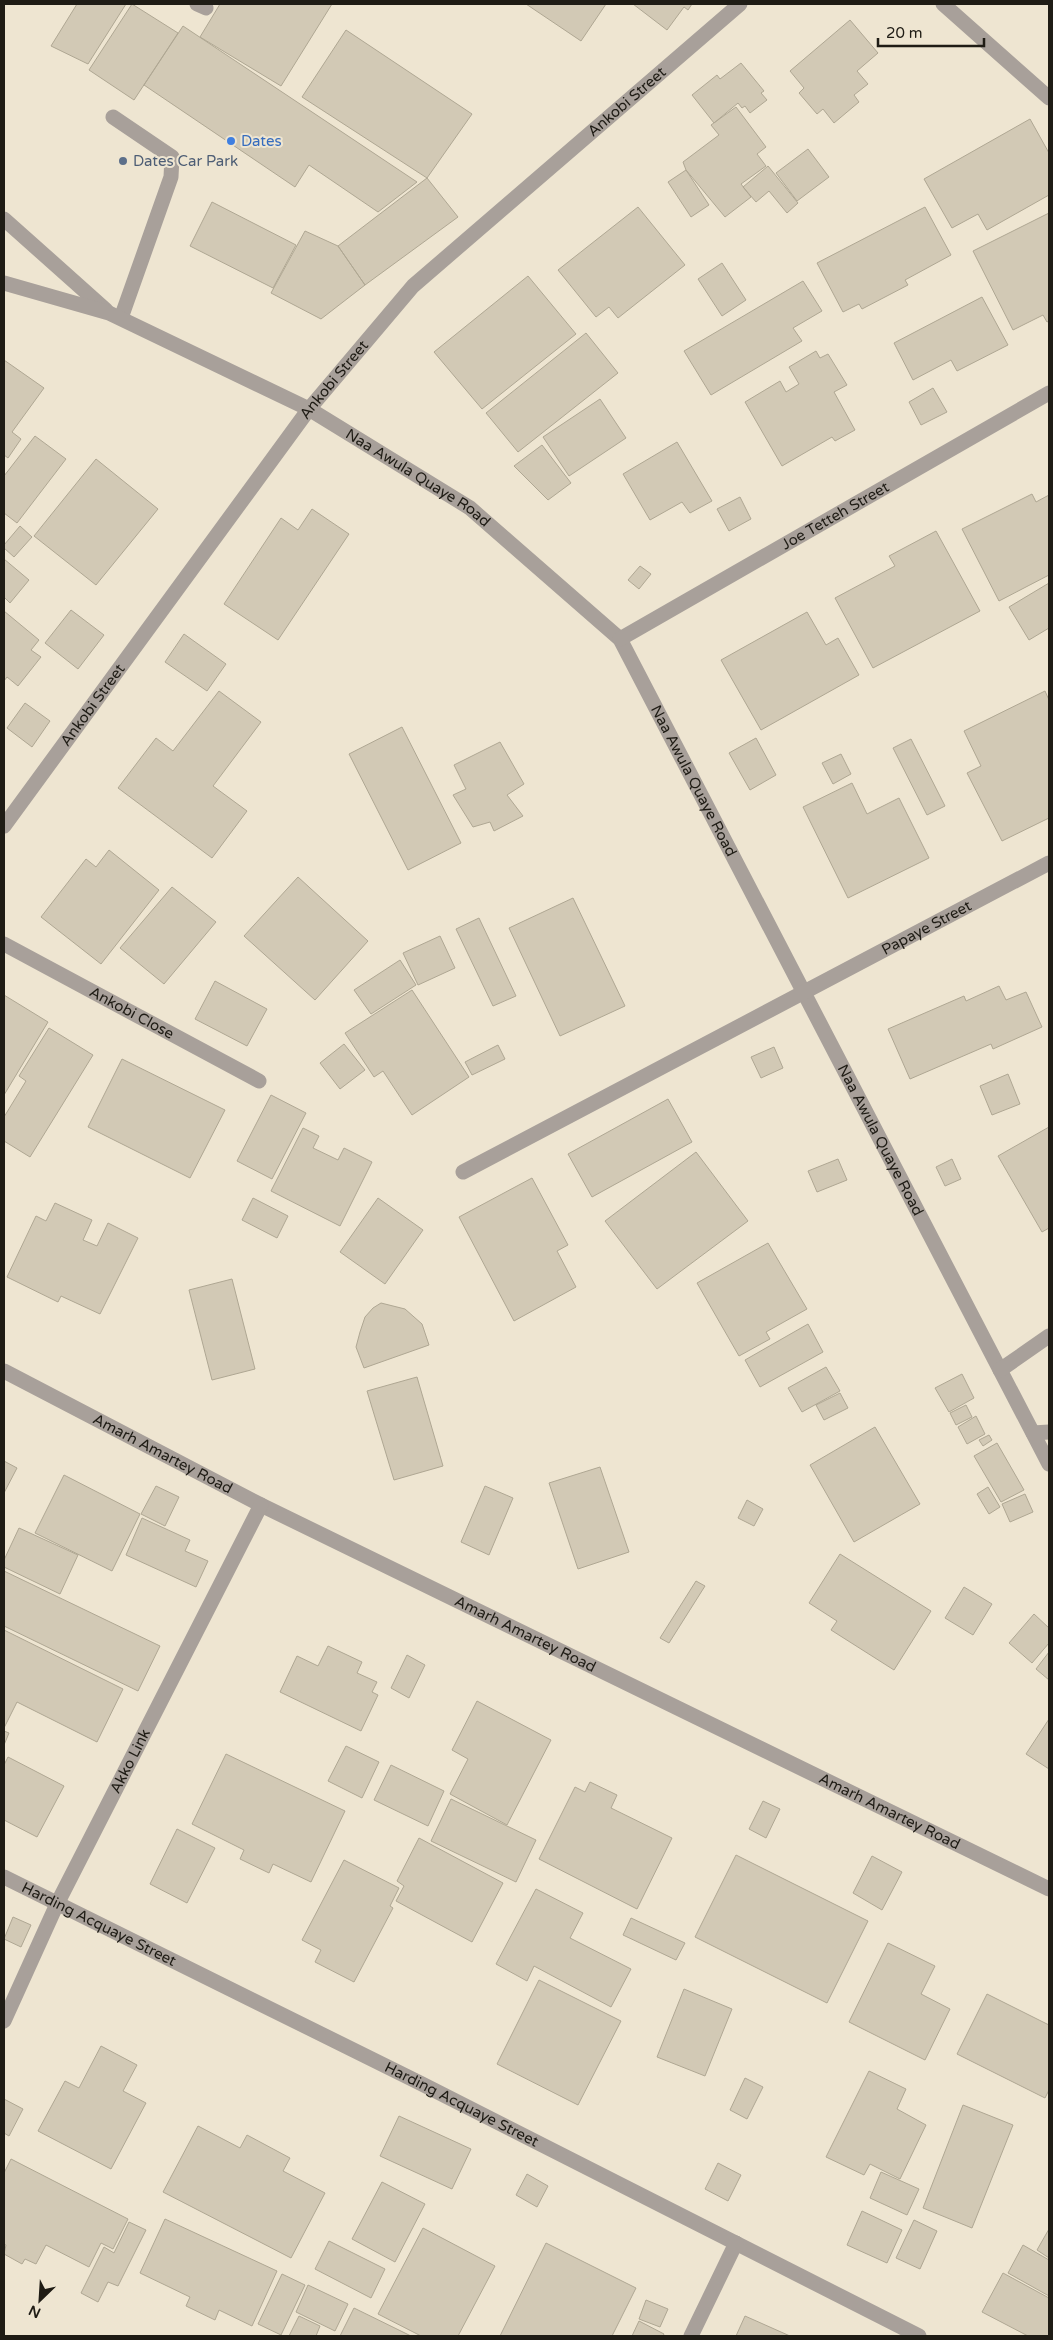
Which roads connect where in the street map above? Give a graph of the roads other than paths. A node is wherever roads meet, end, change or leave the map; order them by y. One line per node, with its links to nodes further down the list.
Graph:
1 (740, 4): 9 (street, Ankobi Street)
2 (943, 4): 3 (street)
3 (1049, 98)
4 (113, 117): 7 (street)
5 (4, 219): 7 (street, Naa Awula Quaye Road)
6 (4, 283): 7 (street, Naa Awula Quaye Road)
7 (115, 315): 9 (street, Naa Awula Quaye Road)
8 (1049, 393): 10 (street, Joe Tetteh Street)
9 (308, 409): 10 (street, Naa Awula Quaye Road); 11 (street, Ankobi Street)
10 (620, 639): 14 (street, Naa Awula Quaye Road)
11 (4, 826)
12 (1049, 863): 14 (street, Papaye Street)
13 (4, 944): 15 (street, Ankobi Close)
14 (803, 994): 16 (street, Papaye Street); 19 (street, Naa Awula Quaye Road)
15 (259, 1081)
16 (463, 1172)
17 (1049, 1336): 19 (street)
18 (4, 1370): 23 (street, Amarh Amartey Road)
19 (1000, 1370): 21 (street, Naa Awula Quaye Road)
20 (1049, 1432): 21 (street)
21 (1033, 1433): 22 (street, Naa Awula Quaye Road)
22 (1049, 1464)
23 (261, 1505): 25 (street, Amarh Amartey Road); 26 (street, Akko Link)
24 (4, 1877): 26 (street, Harding Acquaye Street)
25 (1049, 1889)
26 (57, 1904): 27 (street, Akko Link); 28 (street, Harding Acquaye Street)
27 (4, 2021)
28 (736, 2243): 29 (street); 30 (street, Harding Acquaye Street)
29 (691, 2336)
30 (919, 2336)

